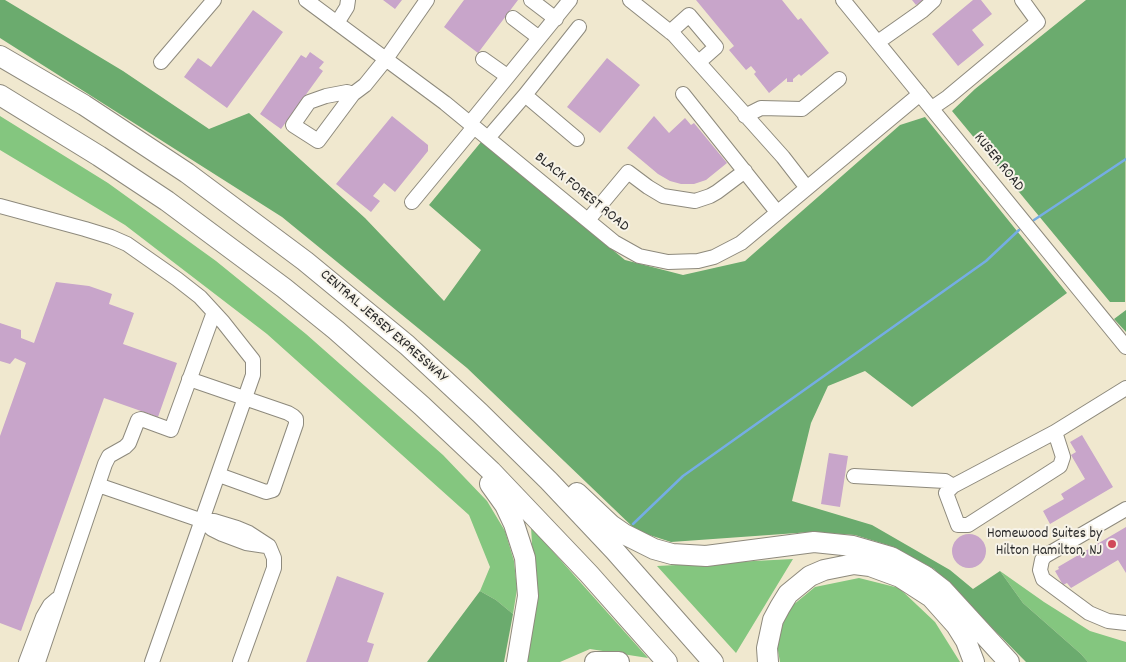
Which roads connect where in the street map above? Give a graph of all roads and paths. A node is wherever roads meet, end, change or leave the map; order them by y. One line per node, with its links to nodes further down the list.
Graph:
1 (214, 0): 21 (street)
2 (306, 0): 13 (street, BLACK FOREST ROAD)
3 (348, 0): 13 (street)
4 (427, 0): 20 (street)
5 (531, 0): 12 (street)
6 (570, 0): 12 (street)
7 (630, 0): 15 (street)
8 (843, 0): 17 (street, KUSER ROAD)
9 (934, 0): 17 (street)
10 (1022, 0): 30 (street)
11 (513, 18): 16 (street)
12 (556, 19): 16 (street)
13 (337, 23): 20 (street, BLACK FOREST ROAD)
14 (579, 27): 29 (street)
15 (670, 32): 22 (street); 22 (street)
16 (538, 37): 23 (street)
17 (878, 42): 27 (street, KUSER ROAD)
18 (0, 56): 42 (highway, CENTRAL JERSEY EXPRESSWAY)
19 (484, 58): 23 (street)
20 (386, 59): 25 (street); 32 (street, BLACK FOREST ROAD)
21 (161, 62)
22 (699, 62): 31 (street)
23 (507, 76): 32 (street)
24 (839, 79): 31 (street)
25 (354, 94)
26 (683, 94): 35 (street)
27 (920, 94): 30 (street, KUSER ROAD); 36 (street, BLACK FOREST ROAD)
28 (0, 95): 44 (highway)
29 (524, 95): 33 (street); 34 (street)
30 (932, 108): 43 (street, KUSER ROAD)
31 (745, 116): 36 (street)
32 (472, 125): 33 (street, BLACK FOREST ROAD); 37 (street)
33 (488, 138): 40 (street, BLACK FOREST ROAD)
34 (577, 139)
35 (745, 171): 39 (street); 40 (street)
36 (806, 188): 39 (street, BLACK FOREST ROAD)
37 (412, 202)
38 (0, 206): 41 (street)
39 (778, 212): 40 (street, BLACK FOREST ROAD)
40 (588, 220)
41 (214, 312): 45 (street); 47 (street)
42 (407, 345): 63 (highway, CENTRAL JERSEY EXPRESSWAY); 66 (highway)
43 (1126, 347)
44 (382, 370): 59 (highway); 62 (highway)
45 (189, 379): 47 (street); 51 (street)
46 (1126, 388): 48 (street)
47 (245, 398): 49 (street); 49 (street)
48 (1055, 432): 52 (street); 52 (street)
49 (219, 475): 54 (street)
50 (854, 476): 52 (street)
51 (98, 484): 54 (street); 56 (street)
52 (953, 486)
53 (1126, 509): 55 (street)
54 (203, 521): 57 (street); 58 (street)
55 (1126, 623)
56 (36, 660)
57 (152, 662)
58 (240, 662)
59 (517, 662)
60 (595, 662): 61 (highway)
61 (619, 662)
62 (667, 662)
63 (713, 662)
64 (768, 662): 65 (highway)
65 (974, 662)
66 (1009, 662)

